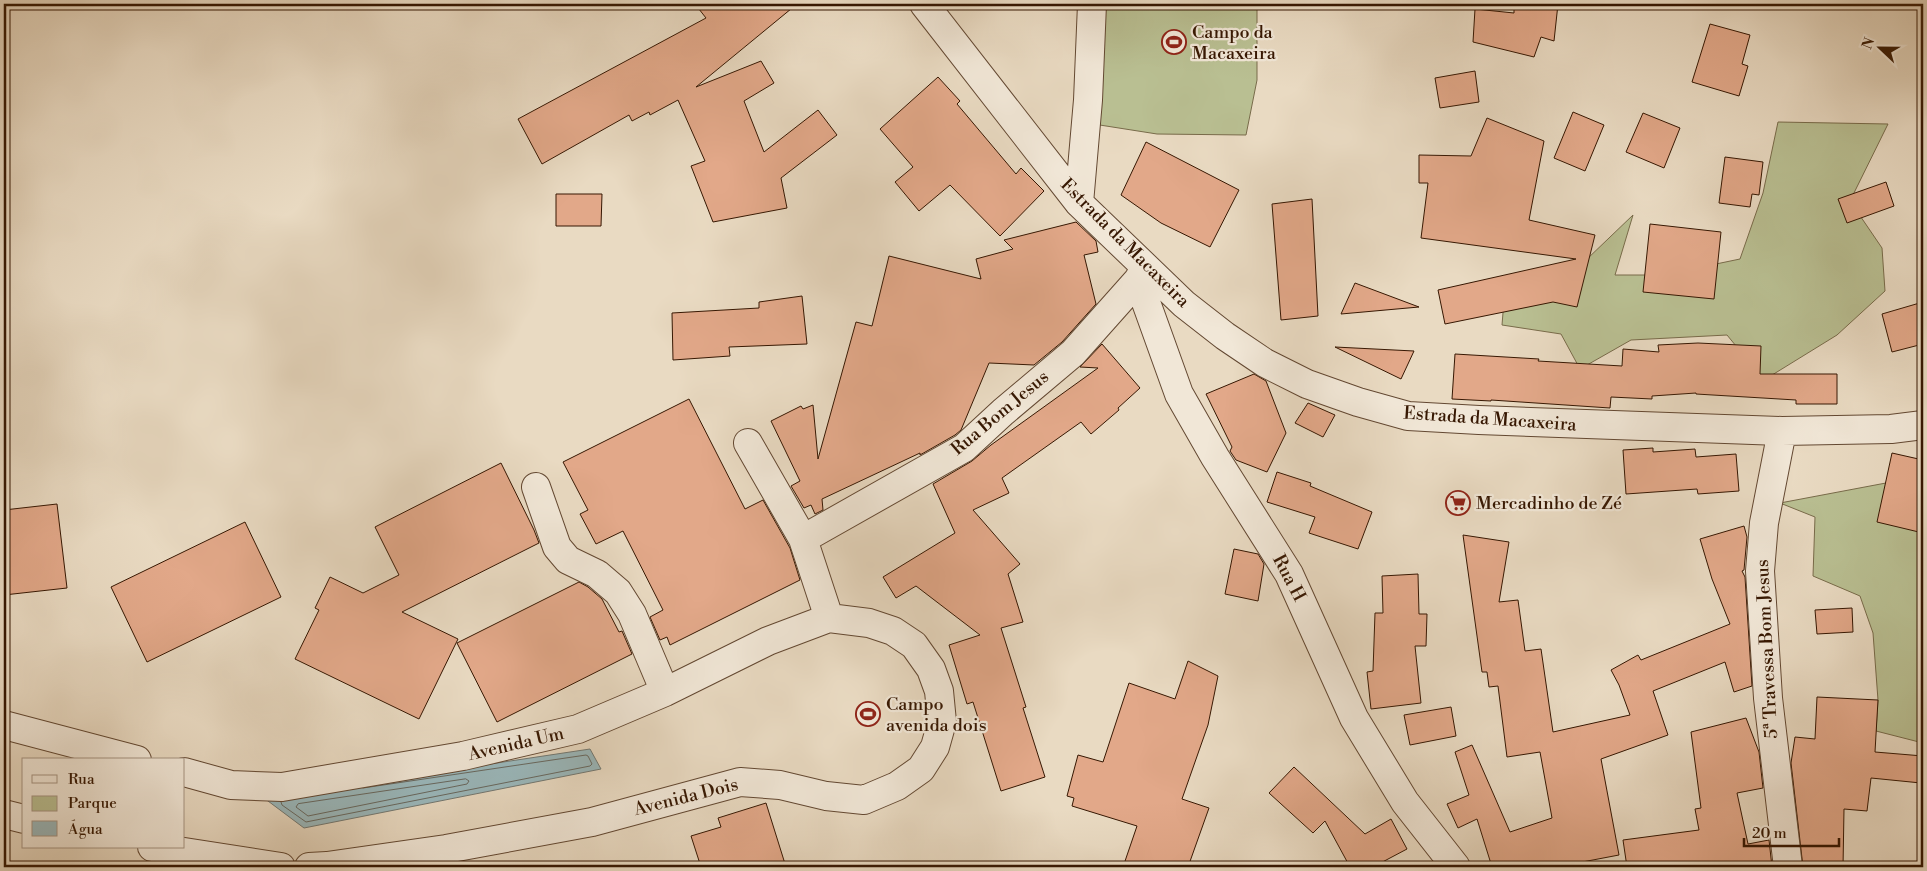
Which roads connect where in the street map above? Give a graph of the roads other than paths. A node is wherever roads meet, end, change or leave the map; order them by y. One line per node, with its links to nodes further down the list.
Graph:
1 (924, 4): 3 (street, Estrada da Macaxeira)
2 (1092, 4): 3 (street)
3 (1079, 203): 4 (street, Estrada da Macaxeira)
4 (1141, 274): 6 (street, Estrada da Macaxeira); 9 (street, Rua Bom Jesus); 20 (street, Rua H)
5 (1923, 425): 6 (street, Estrada da Macaxeira)
6 (1782, 432): 21 (street, 5ª Travessa Bom Jesus)
7 (748, 443): 9 (street)
8 (536, 487): 11 (street)
9 (803, 539): 10 (street)
10 (828, 618): 11 (street, Avenida Um); 19 (street, Avenida Dois)
11 (665, 692): 14 (street, Avenida Um)
12 (4, 724): 13 (street)
13 (130, 758)
14 (185, 772)
15 (4, 814): 16 (street)
16 (22, 818)
17 (158, 848): 18 (street)
18 (281, 867)
19 (309, 867)
20 (1456, 867)
21 (1788, 867)

